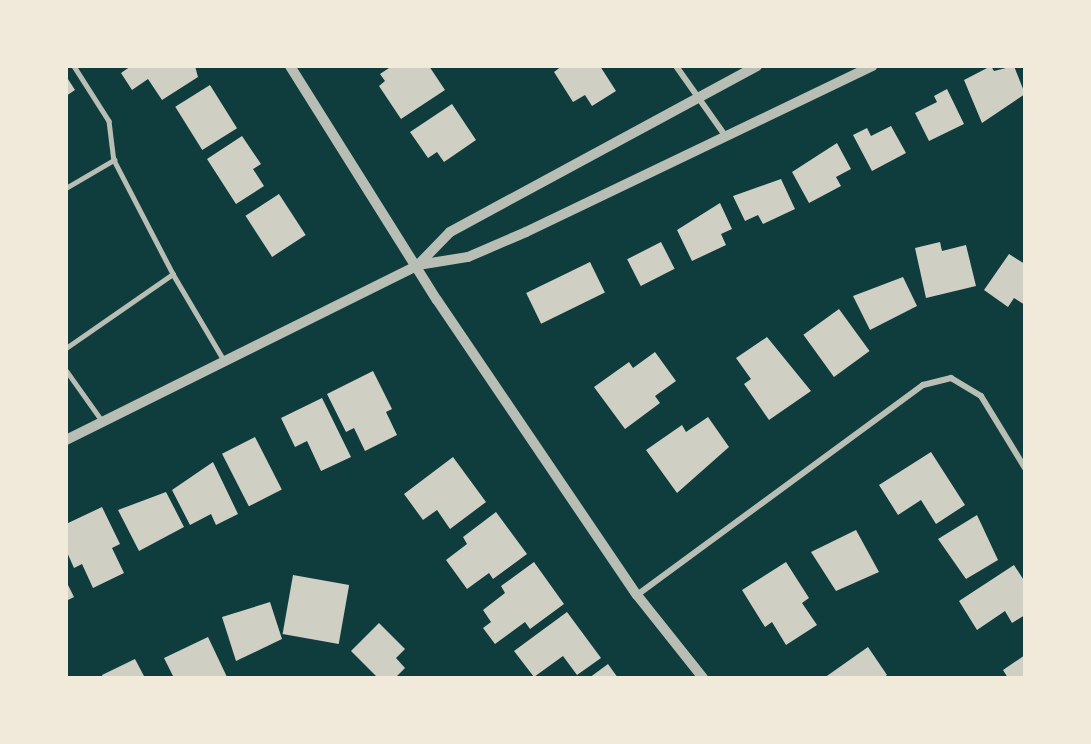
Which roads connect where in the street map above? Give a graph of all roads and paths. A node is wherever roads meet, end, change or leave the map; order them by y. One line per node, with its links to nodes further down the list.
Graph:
1 (74, 66): 8 (lane)
2 (290, 66): 10 (street)
3 (676, 66): 6 (street)
4 (757, 66): 6 (street)
5 (872, 66): 7 (street)
6 (696, 96): 7 (street); 10 (street)
7 (726, 137): 10 (street)
8 (114, 160): 9 (lane); 11 (lane)
9 (66, 188)
10 (417, 265): 13 (street); 18 (street)
11 (173, 274): 12 (lane); 13 (lane)
12 (66, 348)
13 (225, 362): 15 (street)
14 (66, 370): 15 (lane)
15 (103, 422): 16 (street)
16 (66, 440)
17 (1025, 468): 18 (street)
18 (637, 595): 19 (street)
19 (703, 678)

